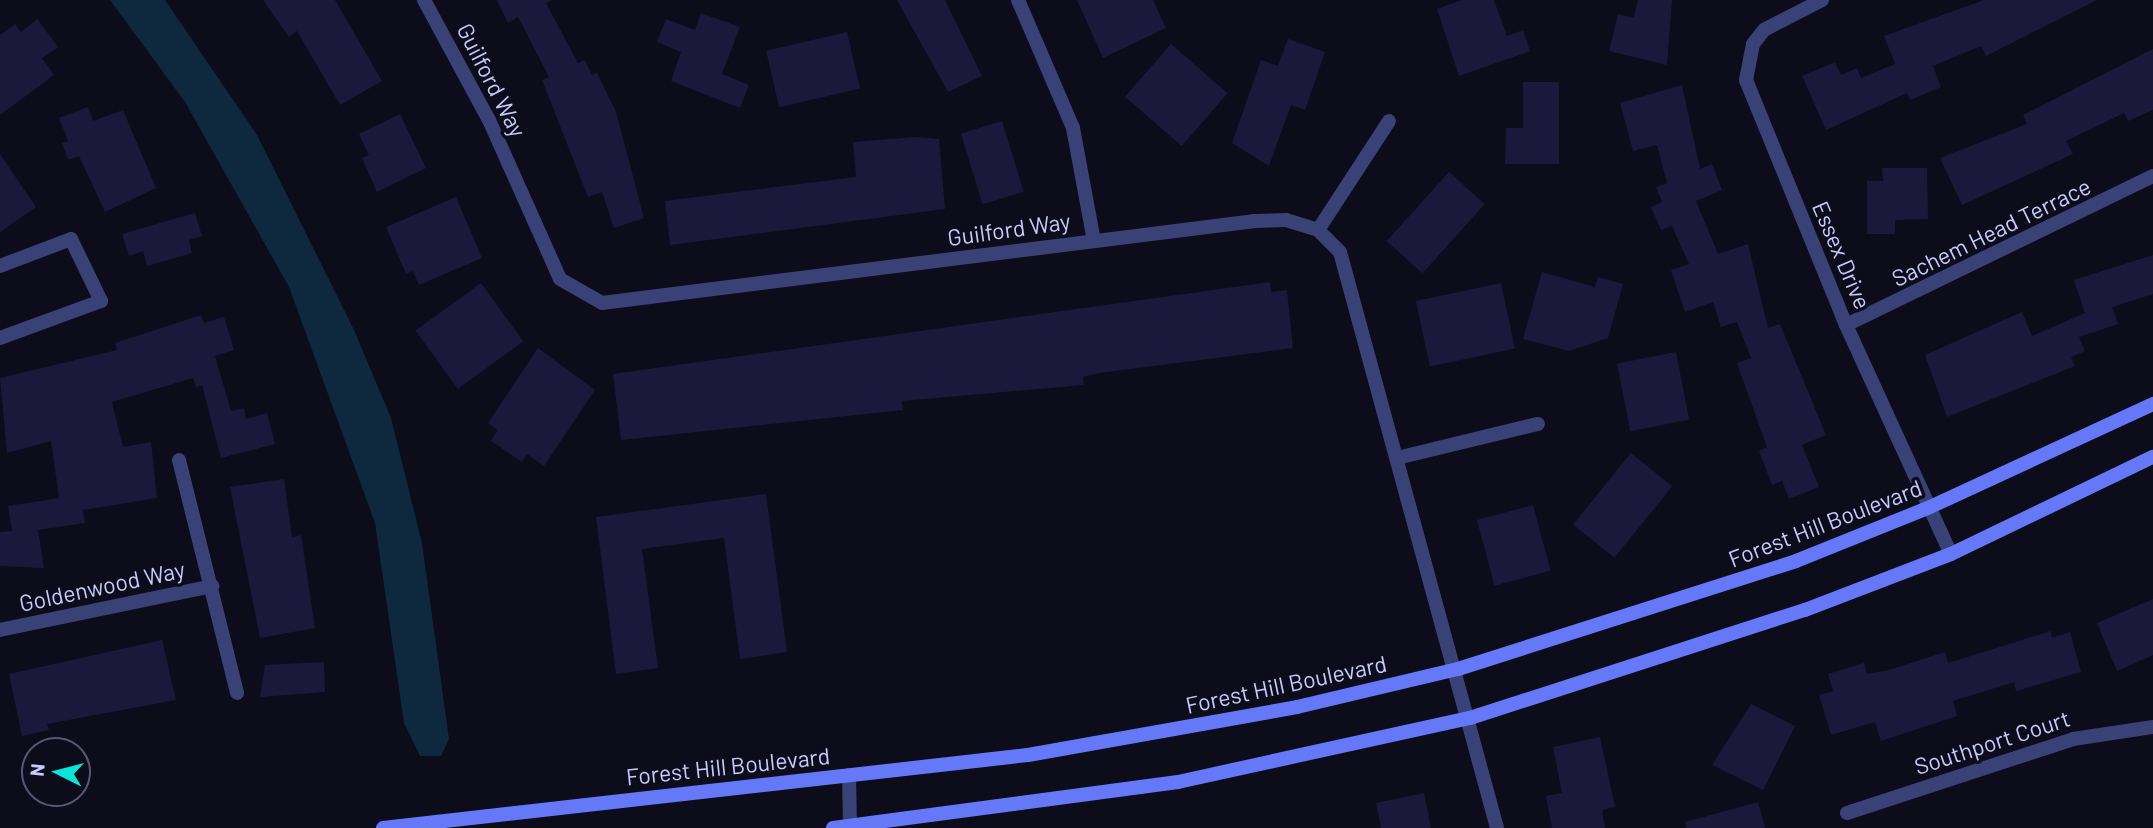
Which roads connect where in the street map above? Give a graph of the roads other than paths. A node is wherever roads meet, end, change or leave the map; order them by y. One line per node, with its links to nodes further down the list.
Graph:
1 (424, 0): 7 (street, Guilford Way)
2 (1018, 0): 7 (street)
3 (1822, 0): 9 (street, Essex Drive)
4 (1389, 121): 6 (street)
5 (2153, 176): 9 (street, Sachem Head Terrace)
6 (1318, 230): 7 (street, Guilford Way); 14 (street)
7 (1094, 241)
8 (0, 266): 10 (street)
9 (1846, 325): 16 (street, Essex Drive)
10 (0, 338)
11 (2153, 404): 16 (main road, Forest Hill Boulevard)
12 (1538, 424): 14 (street)
13 (2153, 457): 17 (main road)
14 (1397, 458): 20 (street)
15 (179, 460): 18 (street)
16 (1930, 508): 17 (street, Essex Drive); 20 (main road, Forest Hill Boulevard)
17 (1951, 554): 22 (main road)
18 (213, 586): 19 (street, Goldenwood Way); 21 (street)
19 (0, 631)
20 (1458, 668): 22 (street); 24 (main road, Forest Hill Boulevard)
21 (237, 693)
22 (1470, 718): 26 (main road); 29 (street)
23 (2153, 727): 25 (street, Southport Court)
24 (849, 775): 26 (street); 27 (main road, Forest Hill Boulevard)
25 (1847, 813)
26 (851, 827): 28 (main road)
27 (383, 828)
28 (833, 828)
29 (1497, 828)

